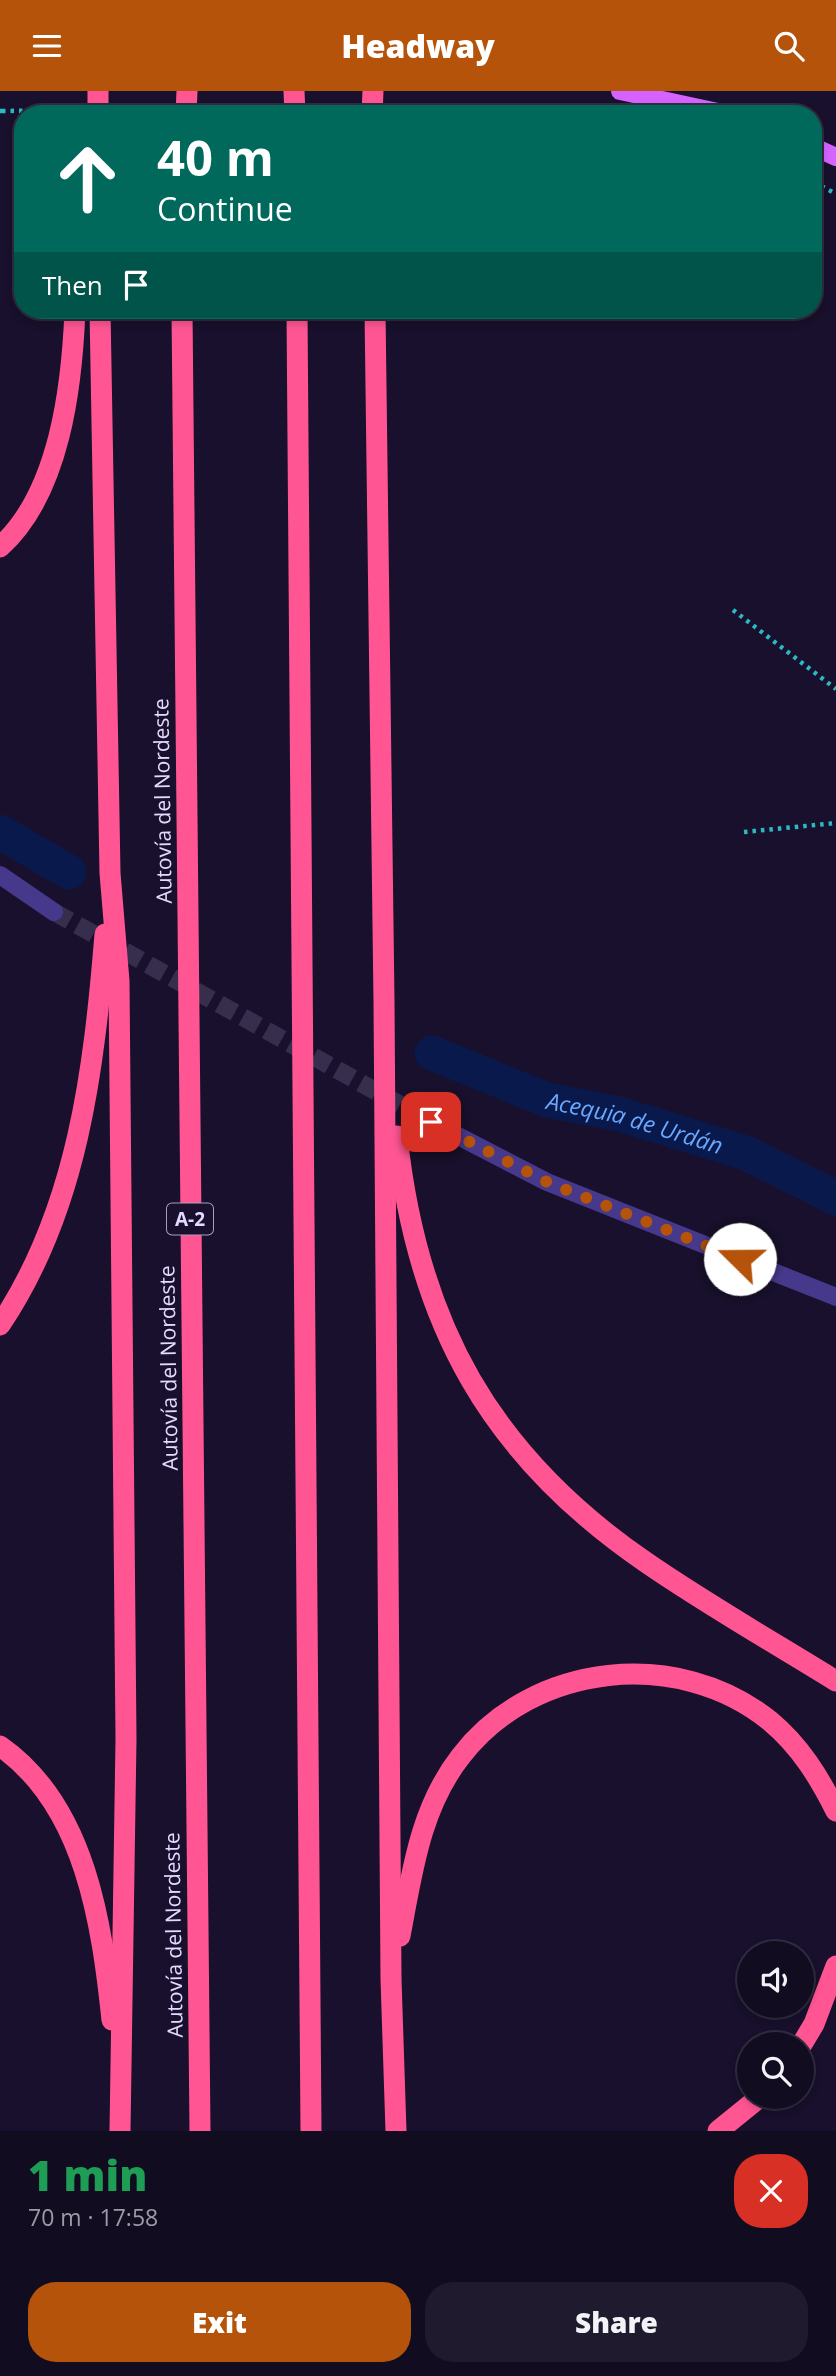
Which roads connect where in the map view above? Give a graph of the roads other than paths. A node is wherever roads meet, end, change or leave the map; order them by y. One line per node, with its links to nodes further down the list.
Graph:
1 (620, 91): 2 (main road)
2 (685, 105)
3 (74, 319): 8 (highway)
4 (100, 319): 9 (highway)
5 (183, 319): 26 (highway, Autovía del Nordeste / A-2)
6 (297, 319): 24 (highway)
7 (375, 319): 12 (highway)
8 (0, 547)
9 (110, 873): 15 (highway); 22 (highway)
10 (0, 875): 11 (street)
11 (54, 912)
12 (384, 1001): 16 (highway); 20 (highway)
13 (431, 1122): 14 (street)
14 (836, 1297)
15 (0, 1325)
16 (836, 1681)
17 (0, 1746): 22 (highway)
18 (836, 1811): 20 (highway)
19 (836, 1966): 21 (highway)
20 (391, 1979): 25 (highway)
21 (809, 2032)
22 (120, 2095): 27 (highway)
23 (746, 2109): 28 (highway)
24 (311, 2124)
25 (396, 2124)
26 (200, 2130)
27 (120, 2131)
28 (719, 2131)

